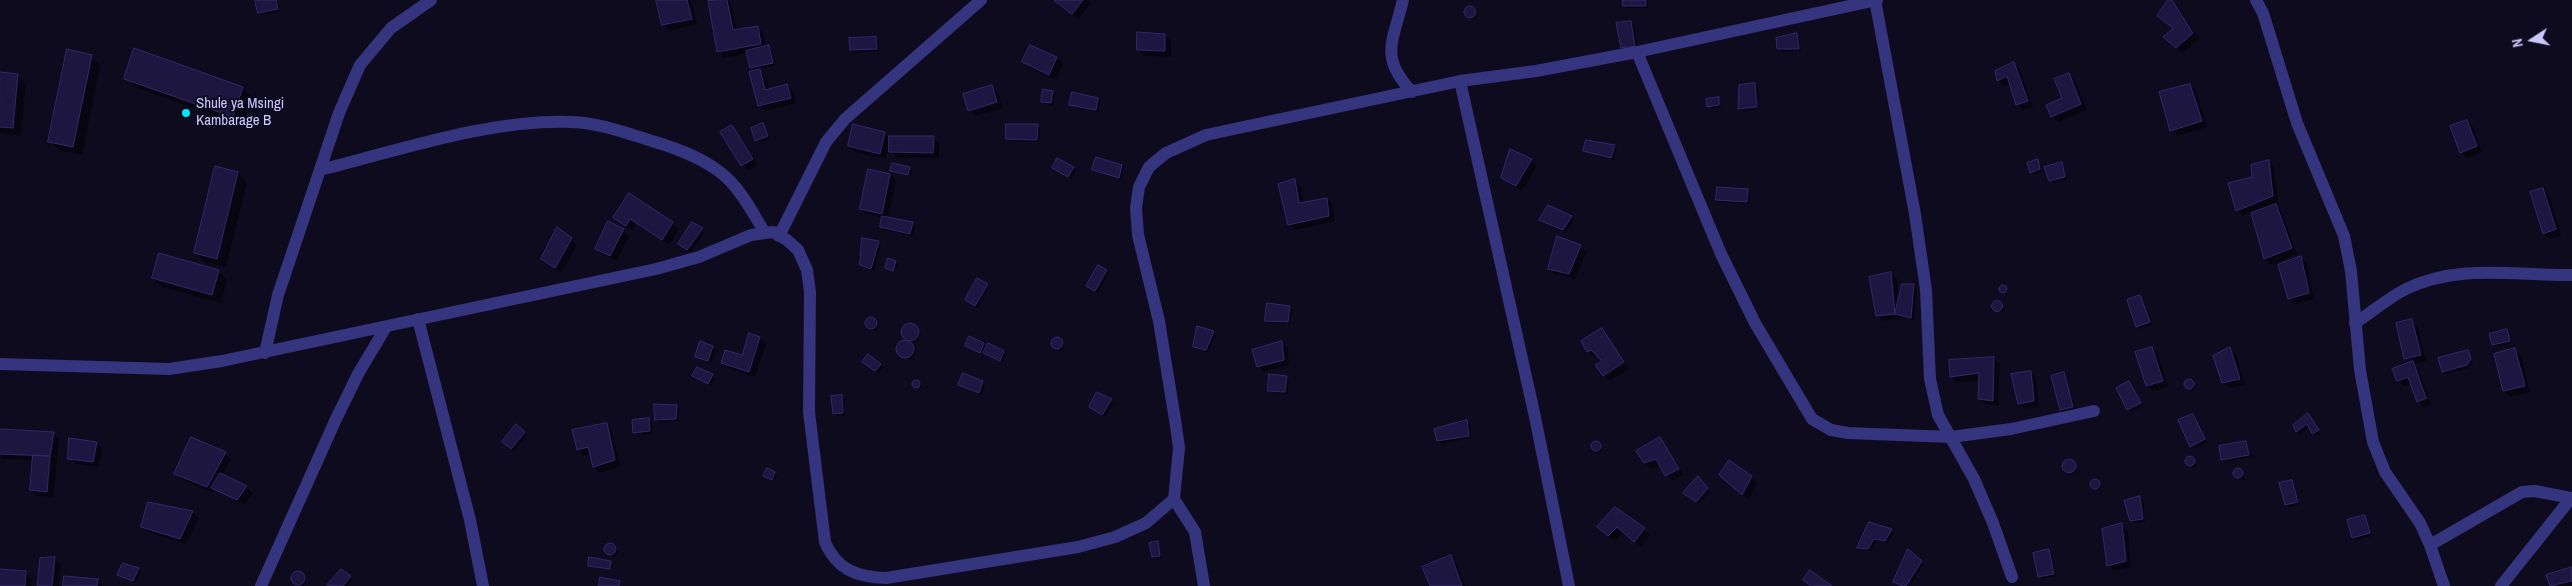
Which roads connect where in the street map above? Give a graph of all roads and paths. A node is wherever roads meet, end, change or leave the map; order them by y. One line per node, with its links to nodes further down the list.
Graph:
1 (431, 0): 9 (street)
2 (981, 0): 11 (street)
3 (1403, 0): 8 (street)
4 (1876, 0): 6 (street); 19 (street)
5 (2256, 0): 14 (street)
6 (1637, 52): 7 (street); 19 (street)
7 (1460, 81): 8 (street); 28 (street)
8 (1412, 92): 21 (street)
9 (320, 170): 10 (street); 16 (street)
10 (764, 233): 11 (street); 13 (street)
11 (779, 236): 24 (street)
12 (2572, 275): 14 (street)
13 (418, 319): 15 (street); 26 (street)
14 (2355, 323): 22 (street)
15 (386, 327): 16 (street); 25 (street)
16 (265, 353): 17 (street)
17 (0, 364)
18 (2094, 411): 19 (street)
19 (1951, 437): 23 (street)
20 (2571, 498): 22 (street); 30 (street)
21 (1174, 499): 24 (street); 27 (street)
22 (2430, 545): 29 (street)
23 (2012, 577)
24 (869, 582)
25 (261, 586)
26 (483, 586)
27 (1204, 586)
28 (1569, 586)
29 (2444, 586)
30 (2501, 586)

